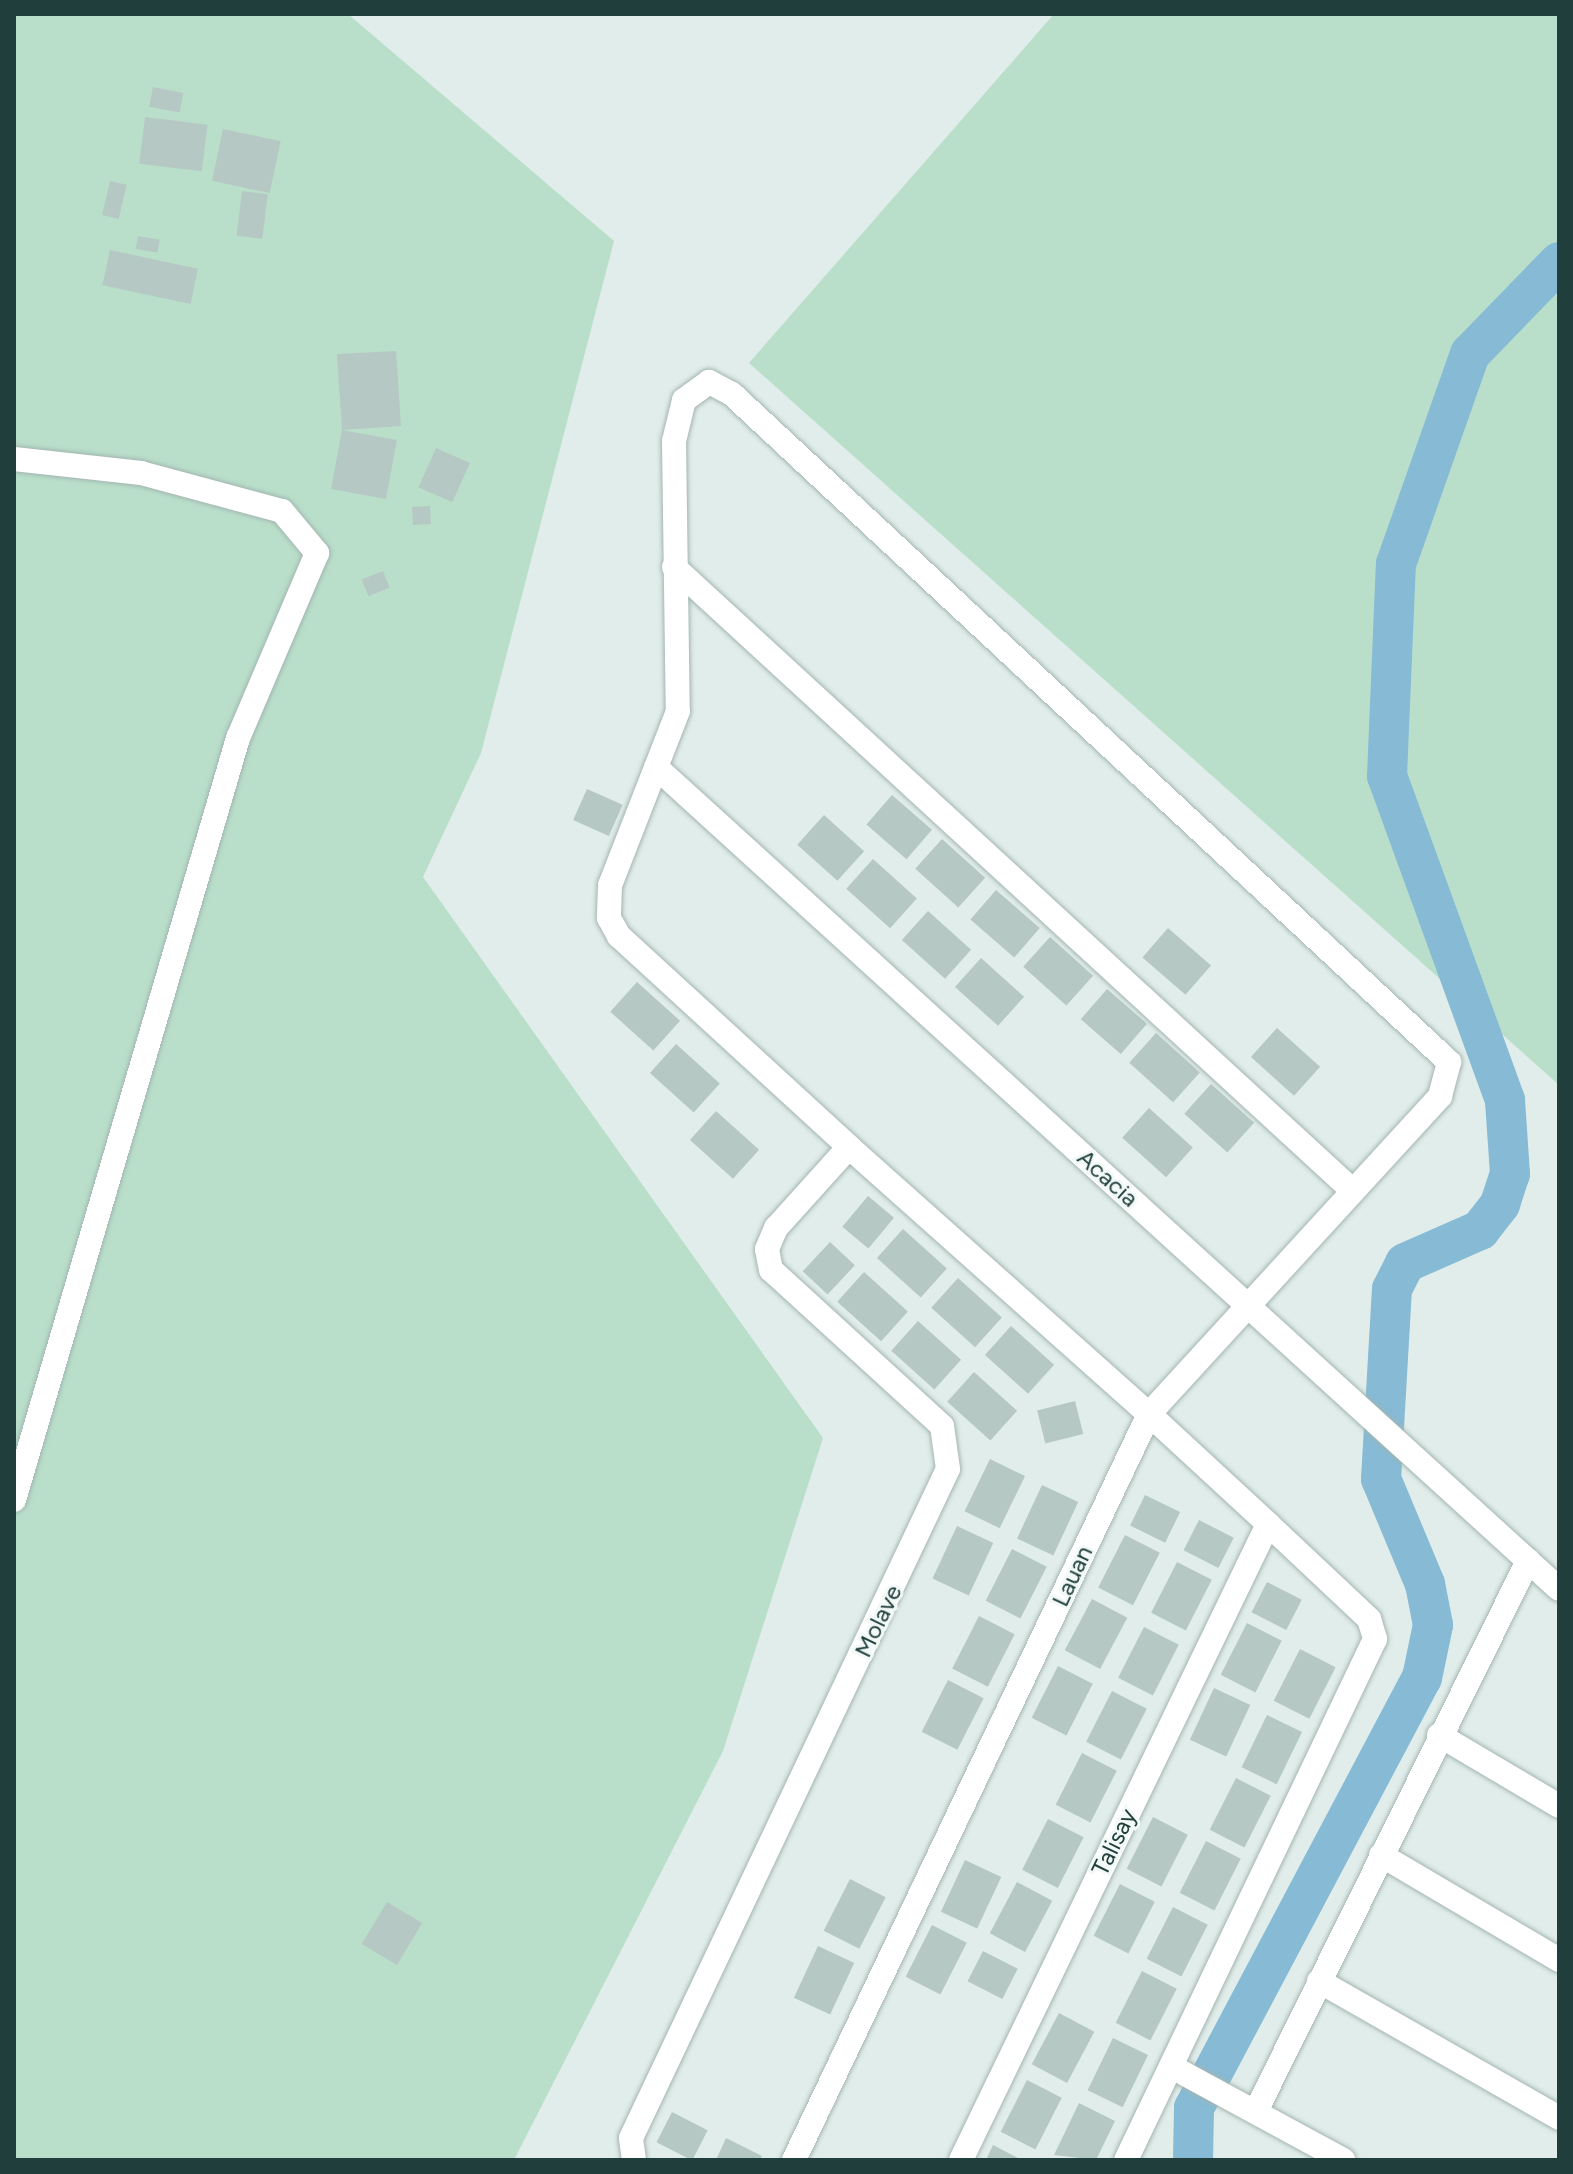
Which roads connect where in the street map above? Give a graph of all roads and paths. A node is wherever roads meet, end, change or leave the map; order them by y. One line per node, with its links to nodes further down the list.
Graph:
1 (14, 459): 8 (street)
2 (674, 567): 3 (street); 5 (street); 5 (street, Lauan)
3 (656, 767): 4 (street); 6 (street, Acacia)
4 (849, 1147): 7 (street); 20 (street, Molave)
5 (1351, 1189): 6 (street, Lauan)
6 (1246, 1303): 7 (street, Lauan); 10 (street, Acacia)
7 (1149, 1414): 9 (street); 21 (street, Lauan)
8 (14, 1500)
9 (1268, 1524): 17 (street); 22 (street, Talisay)
10 (1528, 1561): 11 (street, Acacia); 12 (street)
11 (1559, 1589)
12 (1439, 1735): 13 (street); 14 (street)
13 (1559, 1806)
14 (1381, 1855): 15 (street); 16 (street)
15 (1559, 1960)
16 (1319, 1981): 18 (street); 19 (street)
17 (1172, 2067): 18 (street); 23 (street)
18 (1246, 2107): 24 (street)
19 (1559, 2118)
20 (634, 2160)
21 (794, 2160)
22 (961, 2160)
23 (1126, 2160)
24 (1343, 2160)

